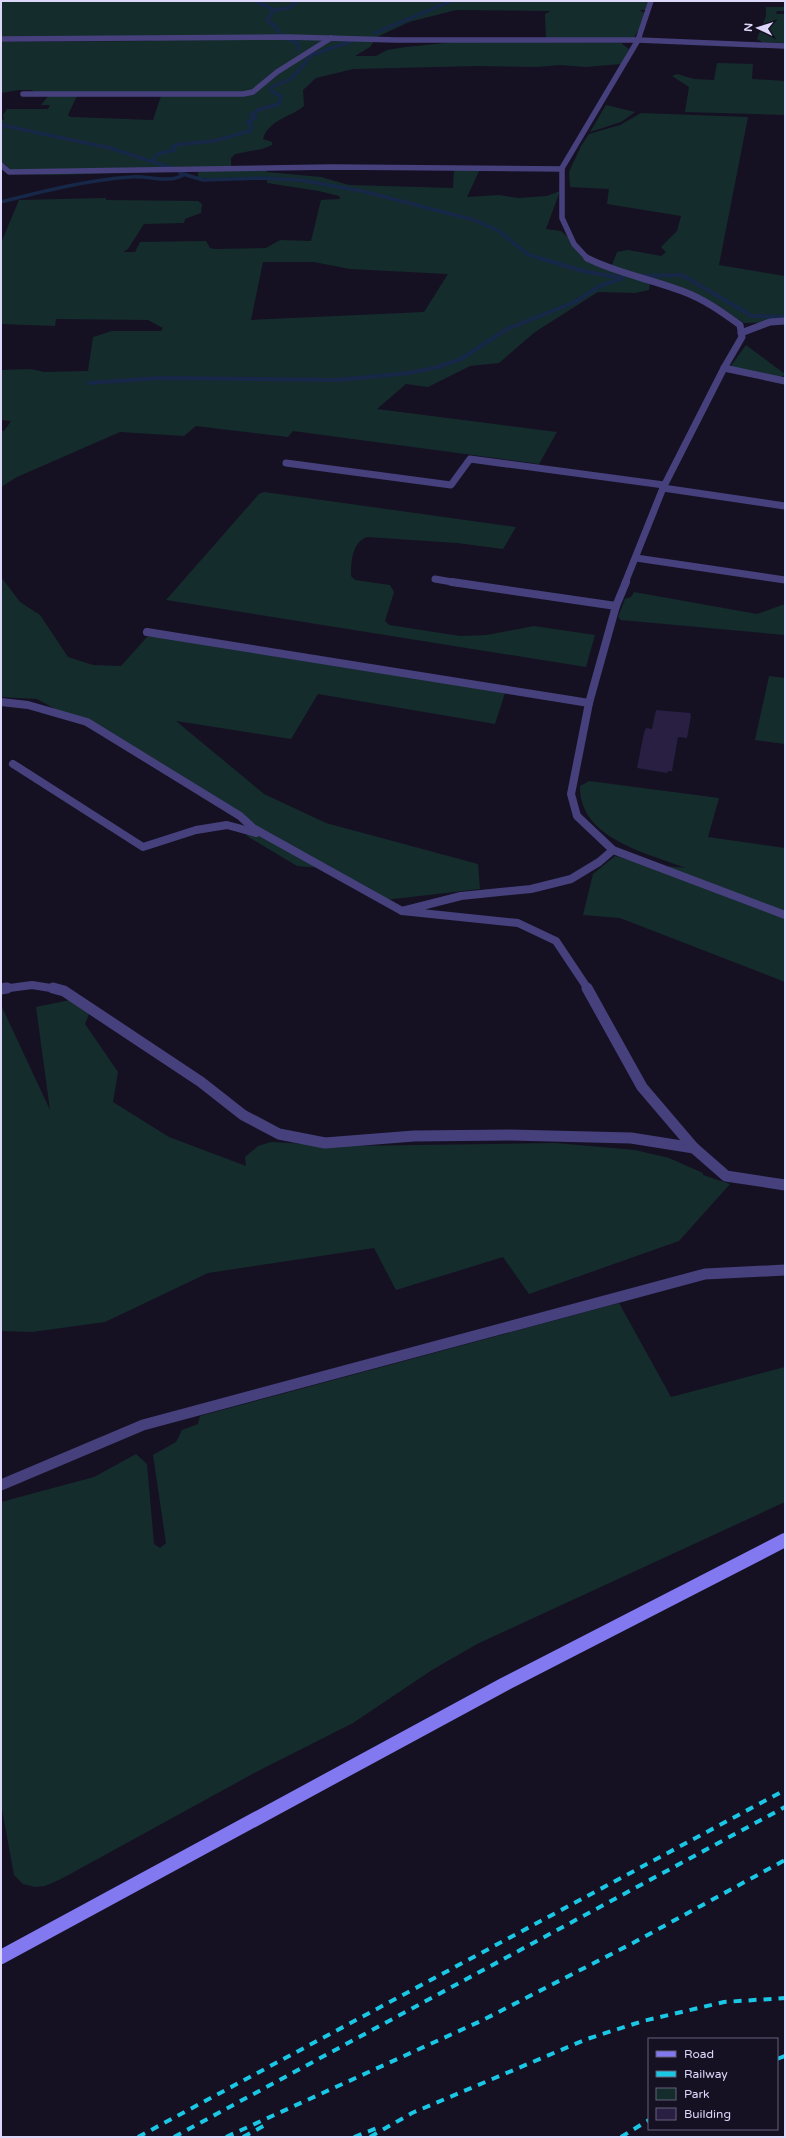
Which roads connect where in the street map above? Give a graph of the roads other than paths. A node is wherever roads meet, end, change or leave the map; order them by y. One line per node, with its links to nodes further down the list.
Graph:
1 (651, 1): 4 (street)
2 (332, 38): 3 (street); 4 (street); 6 (street)
3 (1, 39)
4 (638, 40): 5 (street); 8 (street)
5 (785, 46)
6 (23, 94)
7 (1, 165): 8 (street)
8 (562, 170): 10 (street)
9 (785, 321): 10 (street)
10 (741, 333): 11 (street)
11 (724, 368): 12 (street); 14 (street)
12 (785, 381)
13 (286, 463): 14 (street)
14 (664, 486): 15 (street); 16 (street)
15 (785, 506)
16 (636, 558): 18 (street); 19 (street)
17 (435, 579): 19 (street)
18 (785, 580)
19 (616, 606): 22 (street)
20 (147, 632): 22 (street)
21 (1, 702): 24 (street)
22 (589, 703): 25 (street)
23 (13, 764): 24 (street)
24 (264, 835): 26 (street)
25 (613, 850): 26 (street); 27 (street)
26 (402, 911): 29 (street)
27 (785, 915)
28 (1, 989): 29 (street)
29 (694, 1148): 30 (street)
30 (785, 1185)
31 (785, 1270): 32 (street)
32 (1, 1485)
33 (785, 1540): 34 (main road)
34 (1, 1957)

